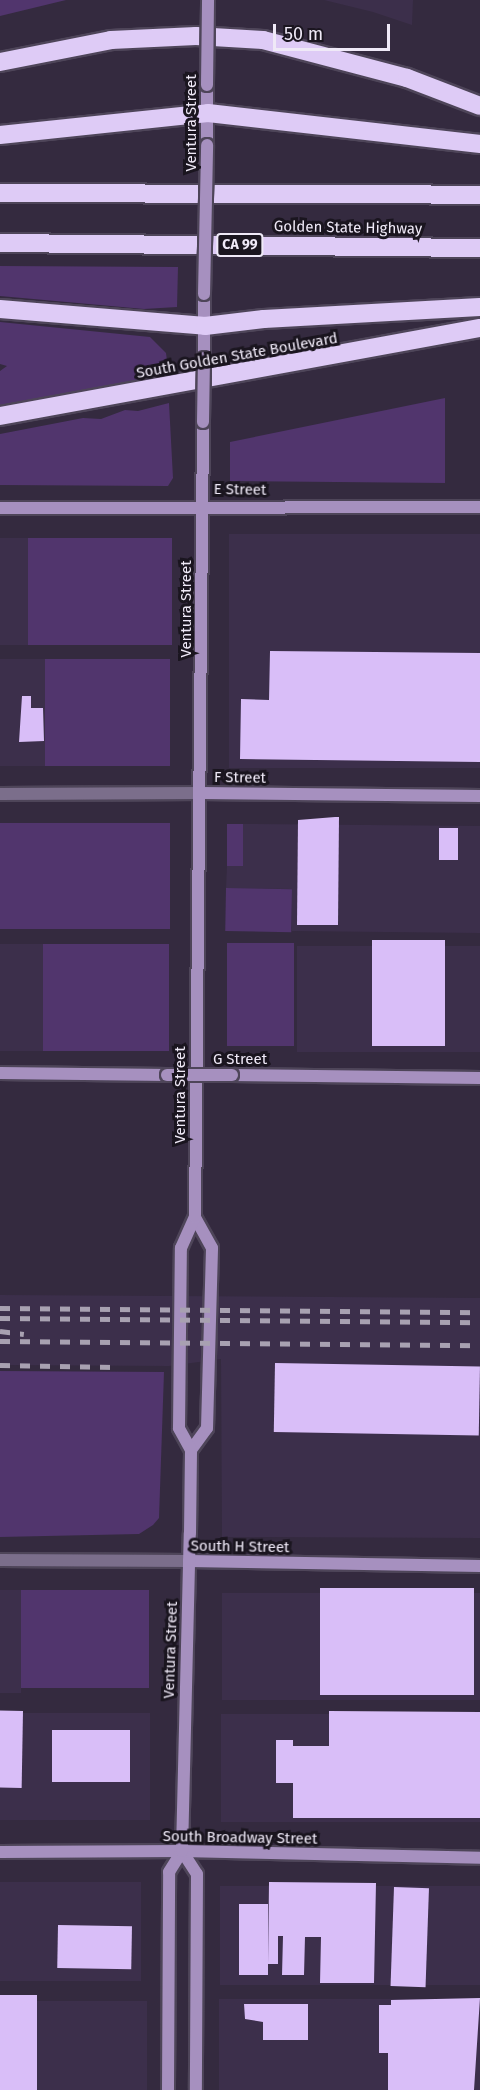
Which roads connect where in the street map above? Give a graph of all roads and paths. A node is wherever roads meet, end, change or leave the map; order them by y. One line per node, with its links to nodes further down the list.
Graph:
1 (208, 0): 4 (main road, Ventura Street, bridge)
2 (0, 62): 3 (highway)
3 (480, 106)
4 (207, 113): 5 (highway); 6 (highway); 13 (main road, Ventura Street, bridge)
5 (0, 135)
6 (480, 144)
7 (0, 193): 8 (highway)
8 (480, 195)
9 (0, 243): 10 (highway, Golden State Highway / CA 99)
10 (480, 248)
11 (480, 307): 13 (highway)
12 (0, 309): 13 (highway)
13 (205, 327): 16 (main road, Ventura Street, bridge)
14 (480, 328): 15 (highway, South Golden State Boulevard)
15 (0, 416)
16 (203, 505): 17 (main road, E Street); 18 (main road, E Street); 19 (main road, Ventura Street)
17 (480, 507)
18 (0, 508)
19 (201, 793): 20 (street, F Street); 21 (main road, F Street); 24 (main road, Ventura Street)
20 (0, 795)
21 (480, 796)
22 (0, 1073): 23 (main road, G Street, bridge)
23 (480, 1078)
24 (195, 1217): 25 (main road, Ventura Street); 25 (main road, Ventura Street)
25 (191, 1450): 27 (main road, Ventura Street)
26 (0, 1560): 27 (street, South H Street)
27 (189, 1561): 28 (main road, South H Street); 29 (main road, Ventura Street)
28 (480, 1566)
29 (182, 1851): 30 (main road, South Broadway Street); 31 (main road, South Broadway Street); 32 (main road, Ventura Street); 33 (main road)
30 (0, 1852)
31 (480, 1858)
32 (168, 2090)
33 (196, 2090)

